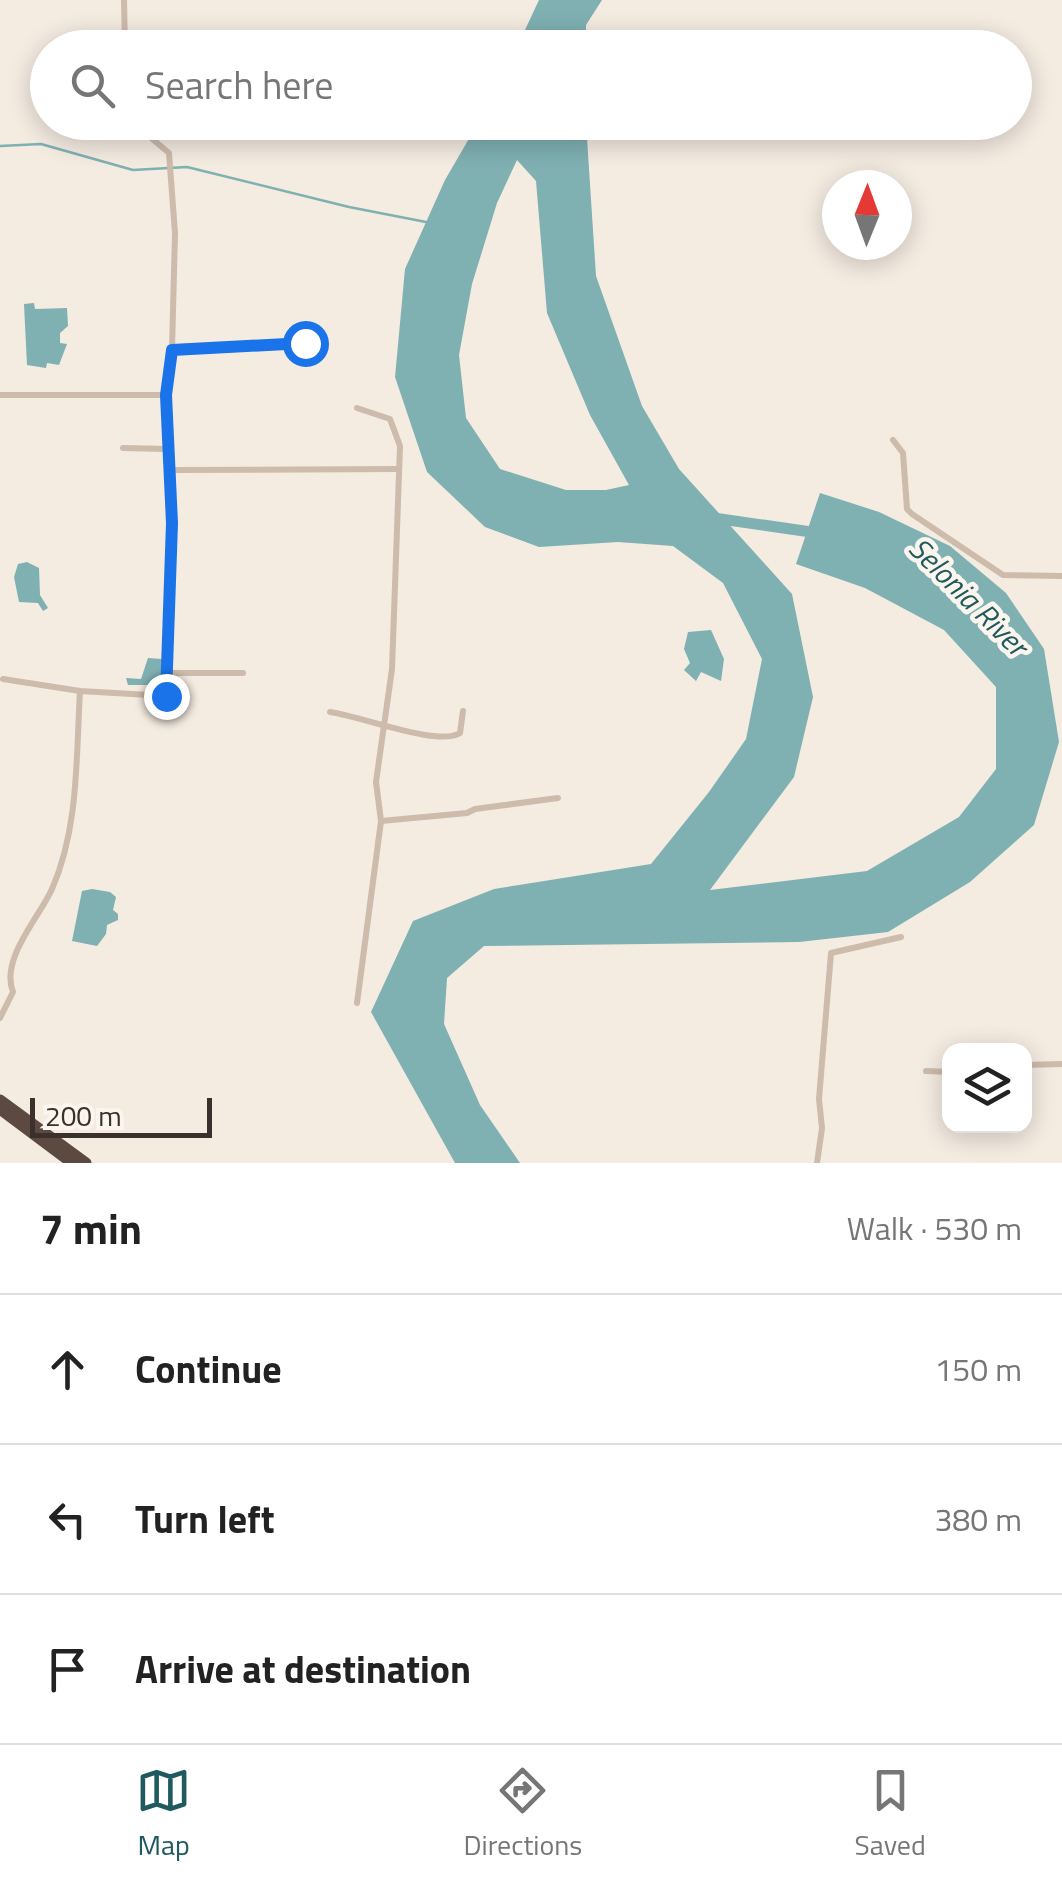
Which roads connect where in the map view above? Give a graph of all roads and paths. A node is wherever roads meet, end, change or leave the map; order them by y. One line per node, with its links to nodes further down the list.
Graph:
1 (124, 0): 2 (street)
2 (125, 30)
3 (153, 140): 5 (street)
4 (305, 343): 5 (street)
5 (172, 350): 7 (street)
6 (0, 395): 7 (street)
7 (166, 395): 11 (street)
8 (357, 408): 13 (street)
9 (893, 440): 14 (street)
10 (123, 448): 11 (street)
11 (167, 449): 12 (street)
12 (171, 470): 13 (street); 16 (street)
13 (399, 470): 21 (street)
14 (1062, 576)
15 (243, 673): 16 (street)
16 (168, 674): 18 (street)
17 (2, 678): 18 (street)
18 (80, 692): 26 (street)
19 (463, 711): 21 (street)
20 (330, 712): 21 (street)
21 (386, 724): 23 (street)
22 (558, 798): 23 (street)
23 (381, 821): 25 (street)
24 (901, 937): 35 (street)
25 (357, 1004)
26 (0, 1018)
27 (1062, 1064): 28 (street)
28 (1032, 1065)
29 (926, 1072): 30 (street)
30 (942, 1072)
31 (0, 1100): 34 (highway)
32 (0, 1110): 33 (highway)
33 (72, 1163)
34 (86, 1163)
35 (817, 1163)

